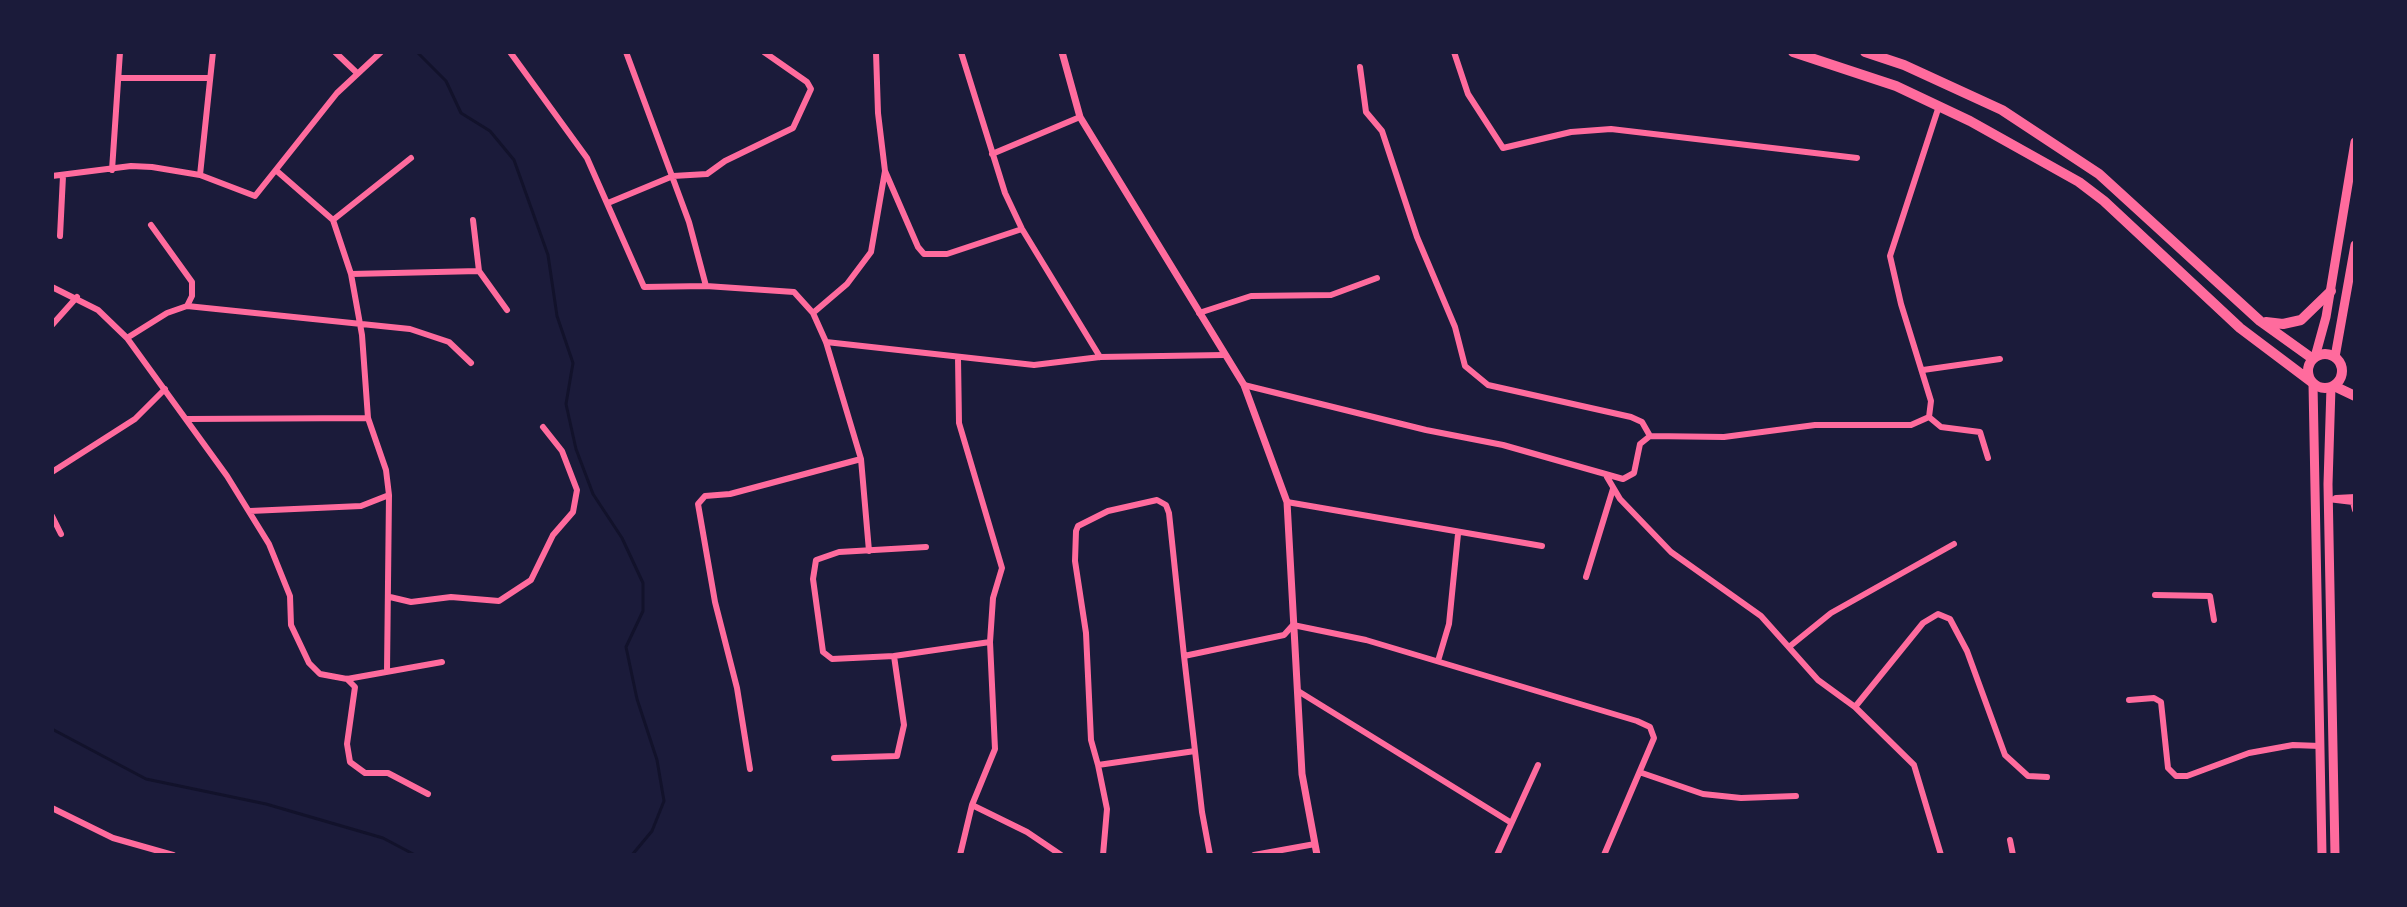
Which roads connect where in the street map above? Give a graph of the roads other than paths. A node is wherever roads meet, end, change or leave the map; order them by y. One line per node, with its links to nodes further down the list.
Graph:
1 (120, 52): 16 (street)
2 (213, 52): 17 (street)
3 (335, 52): 15 (street)
4 (381, 52): 15 (street)
5 (510, 52): 31 (street)
6 (626, 52): 30 (street)
7 (764, 52): 30 (street)
8 (876, 52): 25 (street)
9 (961, 52): 21 (street)
10 (1062, 52): 19 (street)
11 (1454, 52): 23 (street)
12 (1793, 52): 18 (highway)
13 (1865, 52): 49 (highway)
14 (1360, 67): 73 (street)
15 (356, 72): 26 (street)
16 (119, 78): 17 (street); 24 (street)
17 (210, 78): 27 (street)
18 (1939, 106): 61 (street); 64 (highway)
19 (1080, 117): 21 (street); 48 (street)
20 (2355, 142): 43 (main road)
21 (992, 154): 35 (street)
22 (411, 158): 32 (street)
23 (1857, 158)
24 (112, 170): 27 (street); 29 (street)
25 (885, 171): 35 (street); 47 (street)
26 (278, 172): 27 (street); 32 (street)
27 (200, 175)
28 (52, 176): 29 (street)
29 (63, 176): 36 (street)
30 (673, 176): 31 (street); 41 (street)
31 (608, 203): 41 (street)
32 (333, 220): 39 (street)
33 (473, 220): 38 (street)
34 (151, 225): 45 (street)
35 (1022, 229): 55 (street)
36 (60, 236)
37 (2355, 245): 56 (main road)
38 (479, 271): 39 (street); 46 (street)
39 (351, 274): 50 (street)
40 (1377, 278): 48 (street)
41 (706, 286): 47 (street)
42 (52, 287): 44 (street)
43 (2331, 291): 49 (highway); 58 (main road)
44 (77, 297): 51 (street); 52 (street)
45 (187, 306): 50 (street); 52 (street)
46 (507, 310)
47 (813, 313): 53 (street)
48 (1199, 313): 54 (street)
49 (2260, 321): 58 (highway)
50 (359, 322): 60 (street); 70 (street)
51 (52, 325)
52 (127, 338): 67 (street)
53 (826, 342): 57 (street); 75 (street)
54 (1224, 355): 55 (street); 65 (street)
55 (1100, 357): 57 (street)
56 (2335, 357): 58 (highway); 62 (highway)
57 (958, 358): 97 (street)
58 (2314, 358): 64 (highway)
59 (2000, 359): 61 (street)
60 (471, 363)
61 (1923, 370): 69 (street)
62 (2342, 371): 63 (highway); 66 (highway)
63 (2355, 379)
64 (2313, 384): 66 (highway); 108 (main road)
65 (1244, 385): 77 (street); 82 (street)
66 (2333, 386): 68 (highway); 81 (main road)
67 (165, 389): 71 (street); 76 (street)
68 (2355, 396)
69 (1929, 417): 73 (street); 74 (street)
70 (368, 418): 71 (street); 79 (street)
71 (187, 419): 84 (street)
72 (543, 427): 94 (street)
73 (1650, 436): 77 (street)
74 (1988, 458)
75 (861, 459): 91 (street); 113 (street)
76 (52, 472)
77 (1607, 477): 78 (street)
78 (1613, 488): 92 (street); 98 (street)
79 (389, 495): 84 (street); 94 (street)
80 (2355, 497): 81 (street)
81 (2328, 499): 83 (street); 135 (main road)
82 (1287, 502): 87 (street); 96 (street)
83 (2355, 510)
84 (250, 511): 104 (street)
85 (52, 516): 86 (street)
86 (61, 534)
87 (1458, 534): 89 (street); 101 (street)
88 (1954, 544): 98 (street)
89 (1542, 546)
90 (926, 547): 91 (street)
91 (869, 551): 99 (street)
92 (1586, 577)
93 (2155, 595): 95 (street)
94 (390, 597): 103 (street)
95 (2214, 620)
96 (1293, 625): 100 (street); 101 (street); 105 (street)
97 (990, 642): 99 (street); 118 (street)
98 (1789, 647): 107 (street)
99 (894, 656): 110 (street)
100 (1184, 656): 109 (street); 111 (street)
101 (1438, 661): 114 (street)
102 (442, 662): 103 (street)
103 (387, 671): 104 (street)
104 (347, 679): 116 (street)
105 (1298, 691): 120 (street); 122 (street)
106 (2129, 700): 108 (street)
107 (1855, 707): 115 (street); 132 (street)
108 (2320, 746): 134 (main road)
109 (1195, 751): 111 (street); 127 (street)
110 (834, 758)
111 (1098, 765): 126 (street)
112 (1538, 765): 120 (street)
113 (750, 769)
114 (1642, 773): 117 (street); 131 (street)
115 (2047, 777)
116 (428, 794)
117 (1796, 796)
118 (972, 805): 124 (street); 125 (street)
119 (52, 808): 123 (street)
120 (1510, 822): 130 (street)
121 (2010, 840): 133 (street)
122 (1315, 844): 128 (street); 129 (street)
123 (173, 855)
124 (960, 855)
125 (1061, 855)
126 (1103, 855)
127 (1210, 855)
128 (1254, 855)
129 (1317, 855)
130 (1497, 855)
131 (1604, 855)
132 (1941, 855)
133 (2013, 855)
134 (2322, 855)
135 (2335, 855)

